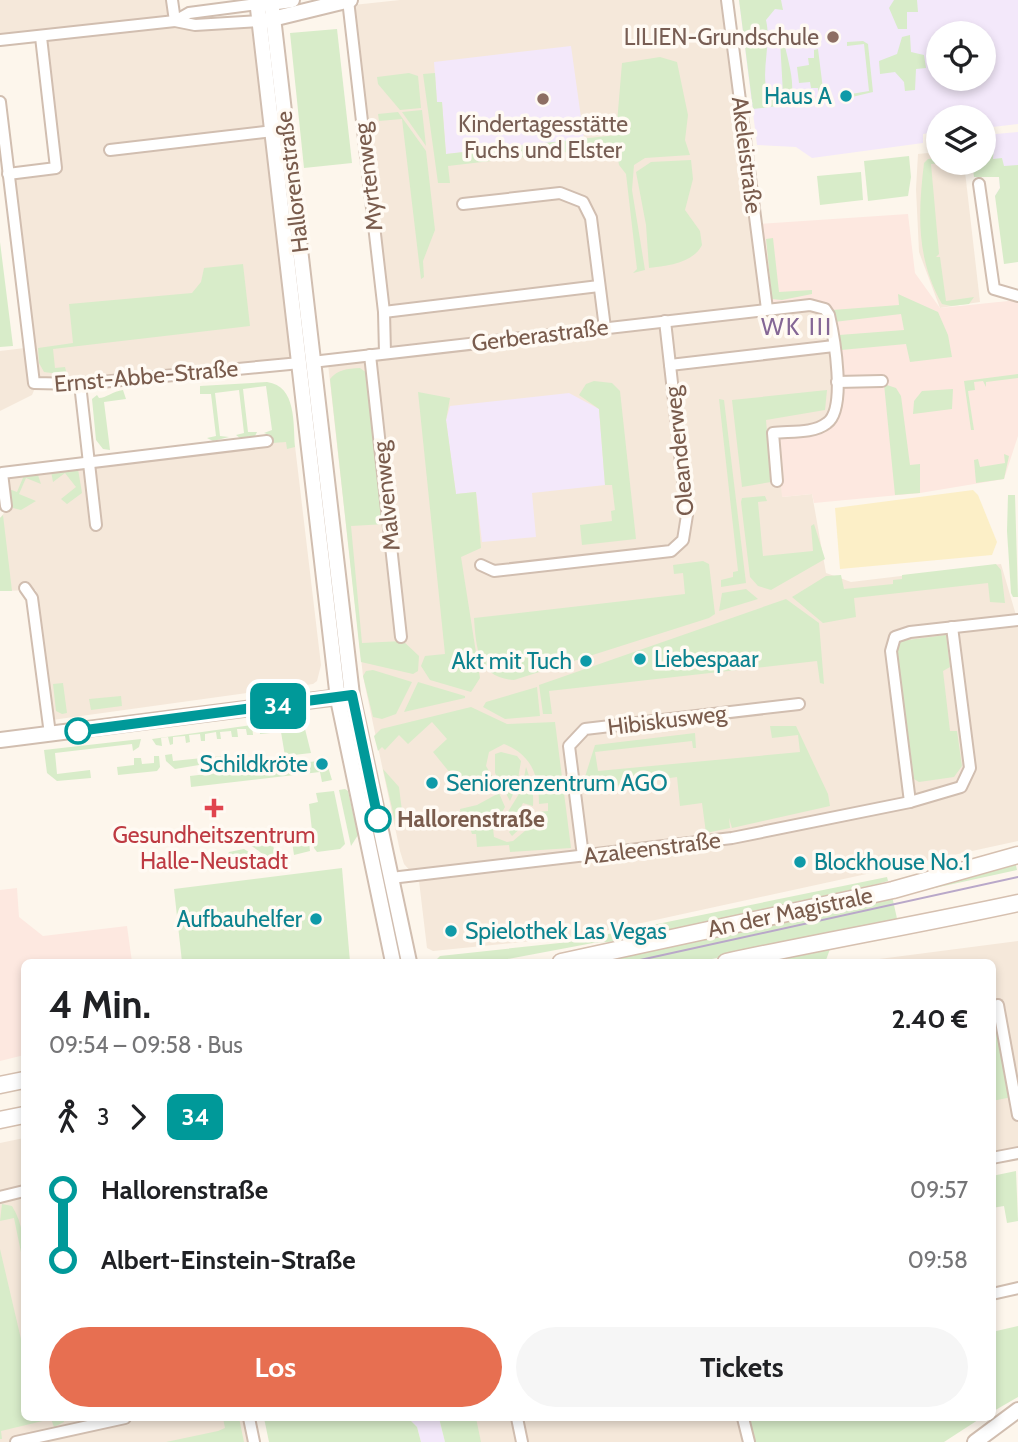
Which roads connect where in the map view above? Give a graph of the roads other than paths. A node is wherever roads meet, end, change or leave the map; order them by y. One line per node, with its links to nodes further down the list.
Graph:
1 (172, 0): 7 (street)
2 (292, 0): 5 (street)
3 (349, 0): 6 (street); 19 (street, Myrtenweg)
4 (727, 0): 18 (street, Akeleistraße)
5 (264, 2): 6 (street, Hallorenstraße); 7 (street)
6 (266, 20): 7 (street); 11 (street, Hallorenstraße); 25 (street, Hallorenstraße)
7 (174, 21): 8 (street)
8 (41, 37): 9 (street); 13 (street)
9 (0, 40)
10 (0, 102): 13 (street, Ernst-Abbe-Straße)
11 (273, 131): 12 (street); 25 (street, Hallorenstraße)
12 (110, 150)
13 (8, 174): 29 (street, Ernst-Abbe-Straße)
14 (979, 184): 17 (street)
15 (463, 204): 16 (street)
16 (599, 286): 19 (street, Gerberastraße); 21 (street)
17 (1018, 296)
18 (768, 309): 20 (street, Gerberastraße); 22 (street, Gerberastraße)
19 (383, 312): 23 (street, Myrtenweg)
20 (665, 321): 21 (street, Gerberastraße); 26 (street, Oleanderweg)
21 (604, 328): 23 (street, Gerberastraße)
22 (834, 346): 26 (street); 28 (street)
23 (385, 353): 24 (street, Gerberastraße)
24 (370, 355): 25 (street, Gerberastraße); 39 (street, Malvenweg)
25 (306, 362): 29 (street, Ernst-Abbe-Straße); 40 (street, Hallorenstraße)
26 (670, 365): 35 (street, Oleanderweg)
27 (882, 381): 28 (street)
28 (837, 382): 32 (street)
29 (80, 384): 31 (street)
30 (267, 440): 31 (street)
31 (89, 462): 33 (street); 34 (street)
32 (777, 481)
33 (6, 506)
34 (96, 525)
35 (481, 565)
36 (25, 588): 42 (street)
37 (1018, 620): 38 (street)
38 (952, 627): 44 (street, Azaleenstraße); 44 (street)
39 (401, 637)
40 (345, 697): 42 (street); 47 (street, Hallorenstraße); 50 (street, Hallorenstraße)
41 (799, 704): 46 (street, Hibiskusweg)
42 (50, 734): 43 (street)
43 (0, 740)
44 (910, 802): 46 (street, Azaleenstraße)
45 (1018, 855): 53 (main road, An der Magistrale)
46 (583, 856): 47 (street, Azaleenstraße)
47 (391, 878): 49 (street, Hallorenstraße)
48 (1018, 903): 54 (main road, An der Magistrale)
49 (405, 944): 51 (street, Hallorenstraße); 52 (street)
50 (392, 959)
51 (408, 959)
52 (415, 959)
53 (575, 959)
54 (739, 959)
55 (998, 1005): 58 (street)
56 (21, 1081): 57 (main road)
57 (0, 1085)
58 (1018, 1115)
59 (21, 1116): 60 (main road)
60 (0, 1121)
61 (1018, 1153): 62 (street)
62 (996, 1157)
63 (21, 1192): 64 (street)
64 (0, 1197)
65 (1018, 1288): 66 (street)
66 (996, 1293)
67 (1018, 1410): 74 (street)
68 (1018, 1419): 74 (street)
69 (94, 1421): 73 (street)
70 (250, 1421): 76 (street)
71 (518, 1421): 77 (street)
72 (744, 1421): 78 (street)
73 (74, 1423): 75 (street)
74 (989, 1432): 79 (street)
75 (16, 1442)
76 (254, 1442)
77 (522, 1442)
78 (748, 1442)
79 (975, 1442)

